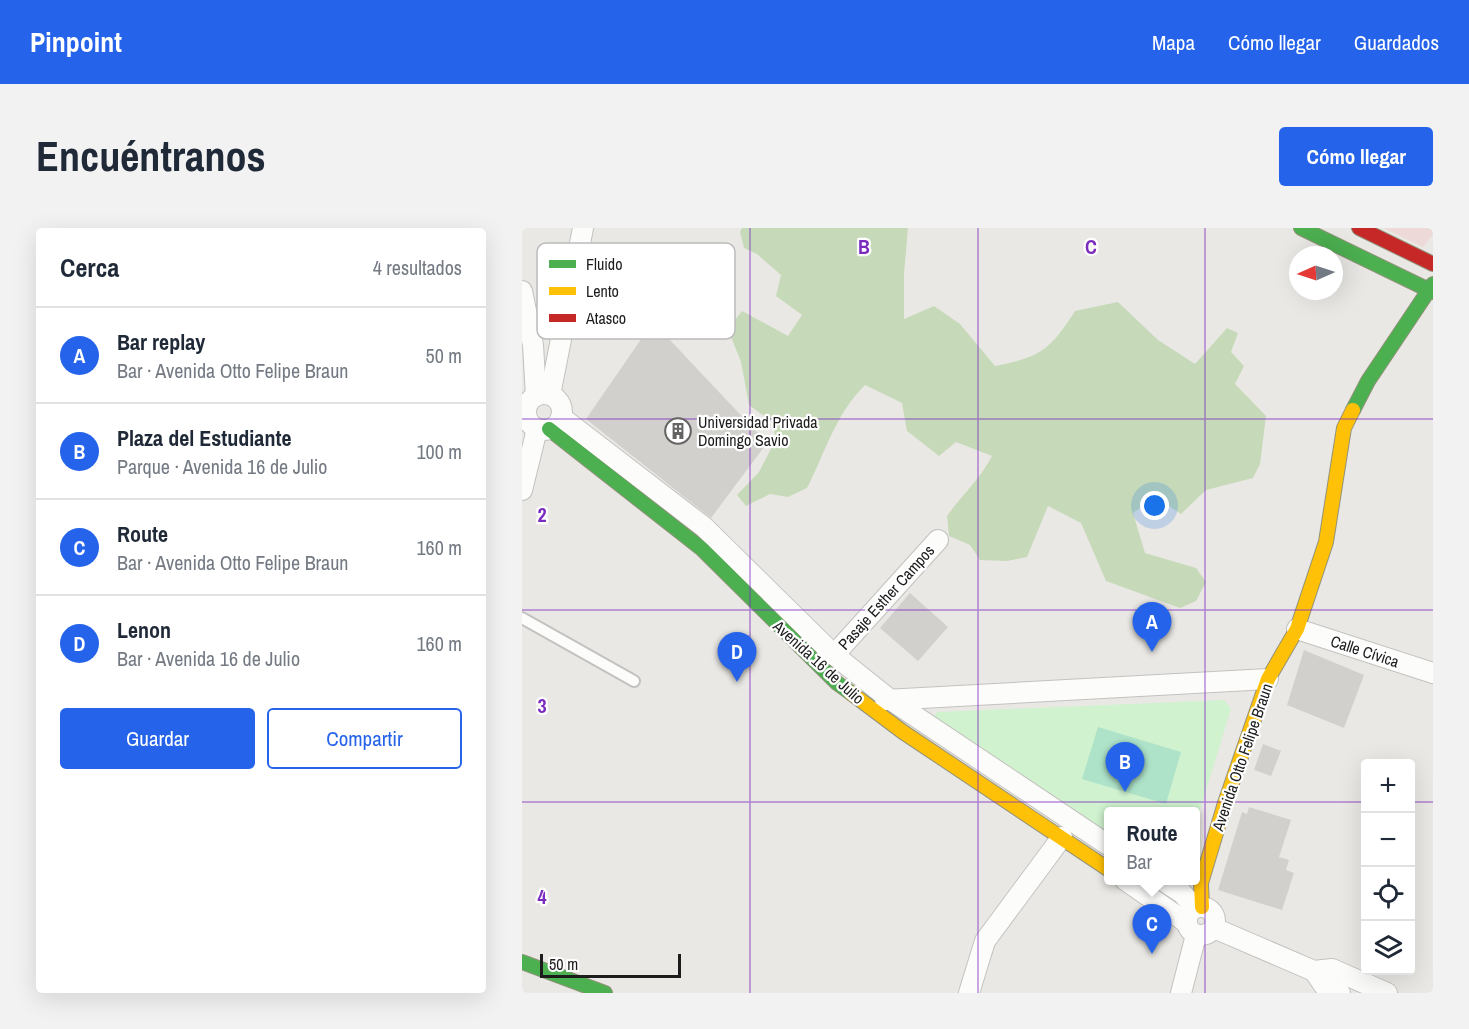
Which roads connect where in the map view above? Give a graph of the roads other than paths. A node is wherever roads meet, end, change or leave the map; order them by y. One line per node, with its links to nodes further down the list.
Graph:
1 (583, 228): 4 (street)
2 (1301, 228): 6 (street)
3 (1359, 228): 5 (street)
4 (579, 243)
5 (1433, 264)
6 (1432, 289): 14 (street, Avenida Otto Felipe Braun)
7 (522, 291): 9 (street)
8 (551, 339): 9 (street)
9 (534, 400): 10 (street); 10 (street)
10 (549, 425): 11 (street); 15 (street, Avenida 16 de Julio); 20 (street, Avenida 16 de Julio)
11 (522, 490)
12 (938, 540): 15 (street, Pasaje Esther Campos)
13 (522, 618): 18 (lane)
14 (1297, 629): 16 (street, Calle Cívica); 17 (street, Avenida Otto Felipe Braun)
15 (834, 655): 19 (street, Avenida 16 de Julio)
16 (1433, 673)
17 (1268, 679): 19 (street); 26 (street, Avenida Otto Felipe Braun)
18 (634, 681)
19 (888, 698): 20 (street); 22 (street, Avenida 16 de Julio)
20 (869, 707): 21 (street, Avenida 16 de Julio)
21 (1062, 837): 23 (street, Avenida 16 de Julio); 30 (street)
22 (1104, 842)
23 (1104, 866)
24 (1134, 885): 26 (street)
25 (1169, 885): 26 (street)
26 (1199, 920): 28 (street); 31 (street, Avenida Otto Felipe Braun)
27 (522, 962): 29 (street)
28 (1314, 971): 32 (street); 33 (street)
29 (605, 993)
30 (969, 993)
31 (1181, 993)
32 (1340, 993)
33 (1388, 993)

